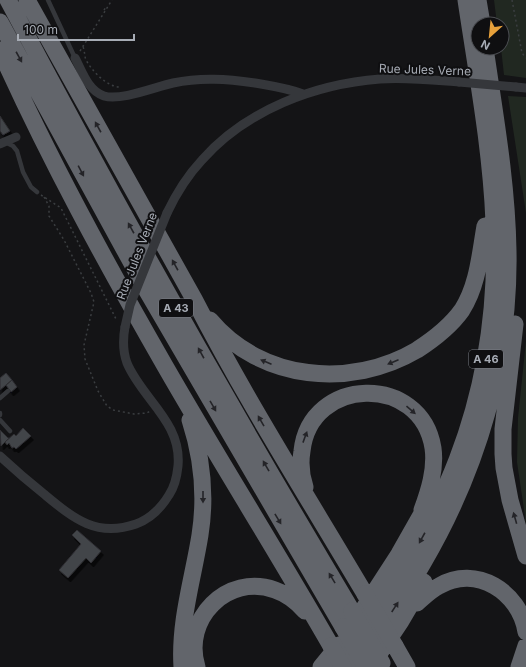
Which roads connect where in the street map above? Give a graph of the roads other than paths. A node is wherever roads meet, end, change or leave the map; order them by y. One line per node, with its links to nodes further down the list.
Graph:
1 (8, 0): 37 (highway, A 43, one-way to 1, bridge)
2 (27, 0): 14 (highway)
3 (35, 0): 14 (highway)
4 (48, 0): 14 (lane)
5 (466, 0): 7 (highway, A 46)
6 (478, 0): 8 (highway)
7 (470, 16)
8 (481, 16)
9 (0, 22): 37 (highway, A 43, one-way to 37, bridge)
10 (1, 53): 24 (highway)
11 (479, 56): 21 (highway)
12 (480, 56): 37 (highway, A 46, one-way to 37)
13 (481, 56): 17 (highway, A 46)
14 (67, 57): 16 (street); 22 (highway, one-way to 14)
15 (526, 88): 16 (street, Rue Jules Verne, bridge)
16 (303, 94): 29 (street, Rue Jules Verne, bridge)
17 (494, 106): 23 (highway); 37 (highway, A 46, one-way to 17)
18 (16, 137): 19 (street)
19 (2, 143): 20 (lane)
20 (37, 192)
21 (485, 226): 22 (highway, one-way to 22); 31 (highway)
22 (194, 300): 30 (highway, one-way to 22)
23 (515, 328): 32 (highway, one-way to 23); 33 (highway)
24 (166, 368): 35 (highway); 39 (highway, one-way to 39)
25 (8, 391): 26 (lane)
26 (0, 398)
27 (0, 420): 28 (lane)
28 (10, 431)
29 (0, 456)
30 (310, 502): 31 (highway, one-way to 31); 38 (highway, bridge)
31 (417, 522): 41 (highway)
32 (526, 556)
33 (401, 621): 34 (highway); 37 (highway)
34 (526, 632)
35 (327, 639): 40 (highway); 43 (highway, bridge)
36 (526, 646): 45 (highway)
37 (371, 659): 42 (highway); 44 (highway)
38 (403, 659)
39 (182, 667)
40 (197, 667)
41 (321, 667)
42 (336, 667)
43 (343, 667)
44 (352, 667)
45 (519, 667)

